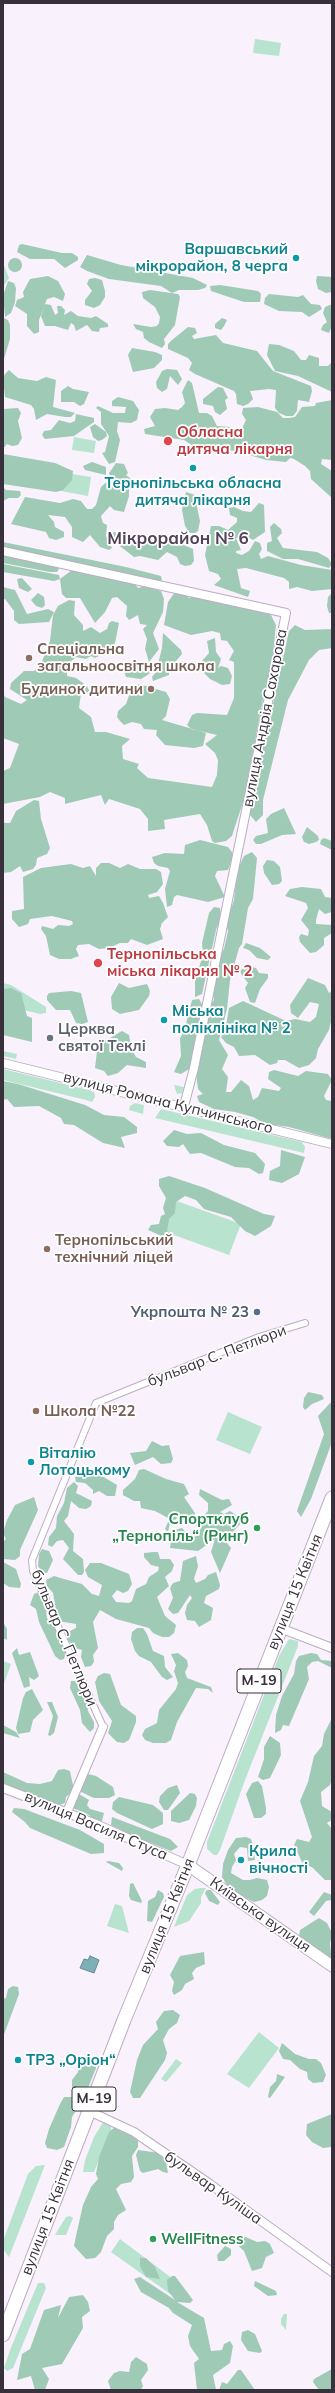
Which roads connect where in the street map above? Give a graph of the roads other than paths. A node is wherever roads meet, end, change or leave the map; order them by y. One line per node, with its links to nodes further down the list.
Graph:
1 (3, 551): 3 (street, вулиця Андрія Сахарова)
2 (3, 1063): 3 (street, вулиця Романа Купчинського)
3 (184, 1106): 4 (street, вулиця Романа Купчинського)
4 (332, 1144)
5 (305, 1323): 9 (street, бульвар C. Петлюри)
6 (332, 1498): 7 (highway, вулиця 15 Квітня / М-19)
7 (280, 1628): 8 (street); 12 (highway, вулиця 15 Квітня / М-19)
8 (332, 1648)
9 (103, 1727): 11 (street, бульвар C. Петлюри)
10 (3, 1788): 11 (street, вулиця Василя Стуса)
11 (67, 1812): 12 (street, вулиця Василя Стуса)
12 (188, 1865): 13 (main road, Київська вулиця); 14 (highway, вулиця 15 Квітня / М-19)
13 (332, 1966)
14 (89, 2111): 15 (street, бульвар Куліша); 16 (highway, вулиця 15 Квітня / М-19)
15 (332, 2272)
16 (3, 2335)

